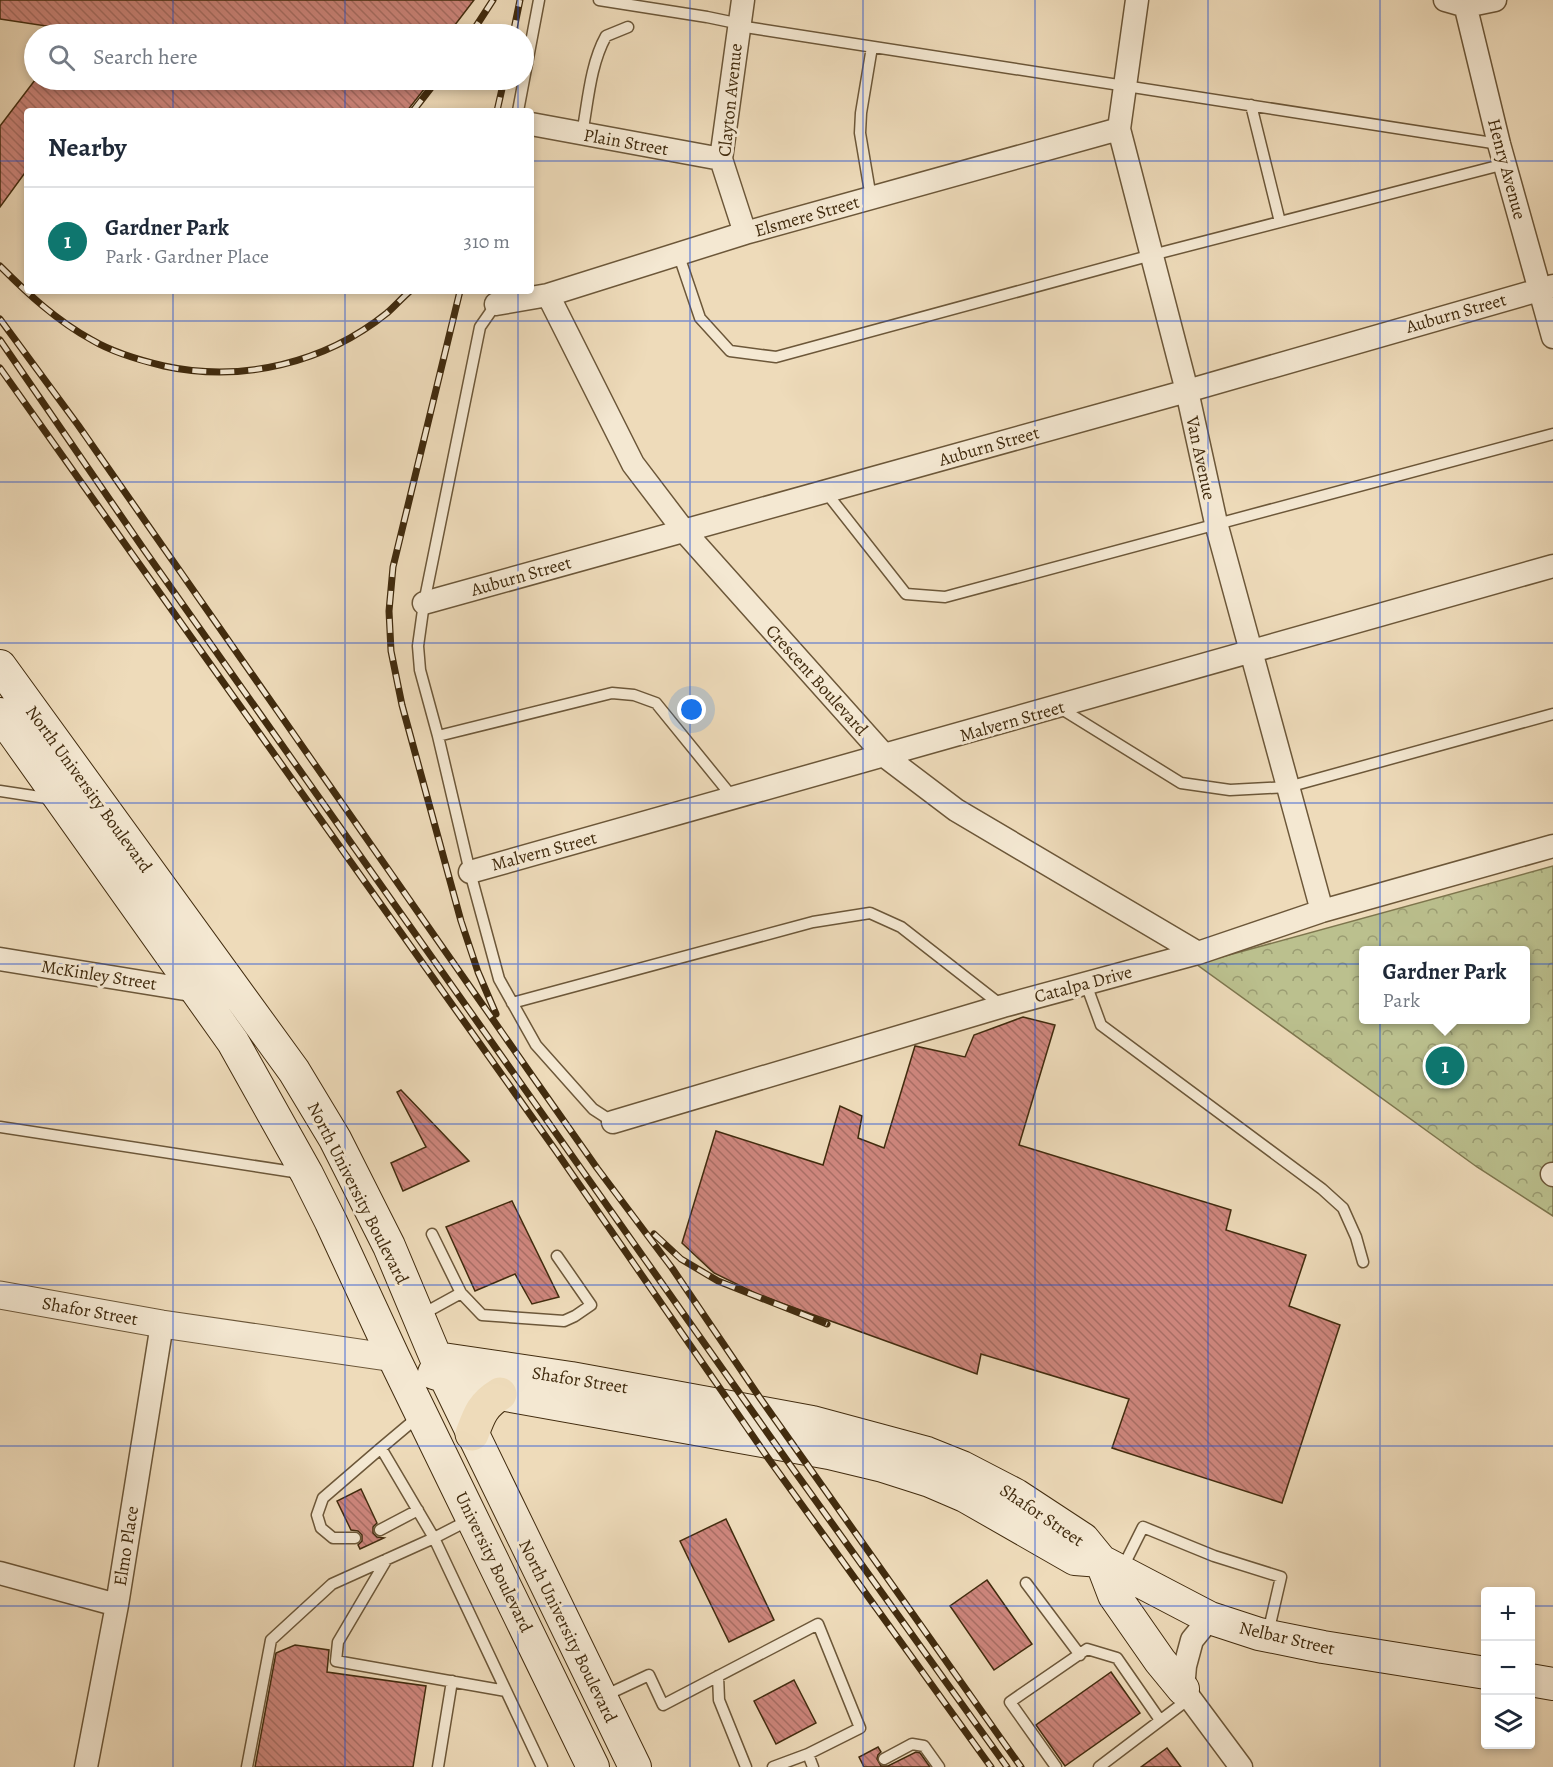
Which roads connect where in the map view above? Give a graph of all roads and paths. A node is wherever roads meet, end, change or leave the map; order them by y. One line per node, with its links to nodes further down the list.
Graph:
1 (539, 0): 7 (lane)
2 (599, 0): 8 (lane)
3 (743, 0): 8 (street, Clayton Avenue)
4 (1137, 0): 11 (street, Van Avenue)
5 (1495, 0): 6 (street)
6 (1458, 2): 18 (street, Henry Avenue)
7 (534, 26)
8 (739, 26): 10 (lane); 19 (street, Clayton Avenue)
9 (628, 27): 17 (lane)
10 (872, 47): 11 (lane); 20 (lane)
11 (1124, 85): 13 (lane); 16 (street, Van Avenue)
12 (522, 90): 14 (lane)
13 (1251, 105): 18 (lane); 21 (lane)
14 (519, 108)
15 (534, 125): 17 (street, Plain Street)
16 (1119, 129): 20 (street, Elsmere Street); 24 (street, Van Avenue)
17 (582, 134): 19 (street, Plain Street)
18 (1502, 154): 21 (lane); 25 (street, Henry Avenue)
19 (721, 159): 22 (street, Clayton Avenue)
20 (872, 198): 22 (street, Elsmere Street)
21 (1280, 222): 24 (lane)
22 (746, 233): 23 (street, Elsmere Street)
23 (678, 253): 24 (lane); 26 (street, Elsmere Street)
24 (1152, 255): 29 (street, Van Avenue)
25 (1546, 288): 28 (street, Henry Avenue); 29 (street, Auburn Street)
26 (548, 295): 27 (street, Elsmere Street); 33 (street, Crescent Boulevard)
27 (496, 304): 35 (lane)
28 (1553, 337)
29 (1187, 391): 31 (street, Auburn Street); 32 (street, Van Avenue)
30 (1553, 434): 32 (lane)
31 (825, 491): 32 (lane); 33 (street, Auburn Street)
32 (1216, 523): 36 (street, Van Avenue)
33 (684, 531): 35 (street, Auburn Street); 42 (street, Crescent Boulevard)
34 (1553, 566): 36 (street, Malvern Street)
35 (424, 603): 41 (lane)
36 (1252, 654): 38 (street, Malvern Street); 43 (street, Van Avenue)
37 (0, 666): 64 (main road, North University Boulevard)
38 (1059, 708): 42 (street, Malvern Street); 43 (lane)
39 (0, 714): 45 (main road, North University Boulevard)
40 (1553, 714): 43 (lane)
41 (438, 736): 46 (lane); 48 (lane)
42 (885, 757): 46 (street, Malvern Street); 50 (street, Crescent Boulevard)
43 (1288, 787): 49 (street, Van Avenue)
44 (0, 791): 45 (lane)
45 (61, 800): 53 (main road, North University Boulevard)
46 (734, 800): 48 (street, Malvern Street)
47 (1553, 846): 49 (street, Catalpa Drive)
48 (470, 872): 54 (lane)
49 (1322, 911): 50 (street, Catalpa Drive)
50 (1198, 953): 52 (street, Catalpa Drive)
51 (0, 959): 53 (street, McKinley Street)
52 (1086, 984): 55 (street, Catalpa Drive); 61 (lane)
53 (197, 991): 58 (main road, North University Boulevard)
54 (512, 1003): 55 (lane); 56 (lane)
55 (1003, 1006): 56 (street, Catalpa Drive)
56 (613, 1122)
57 (0, 1126): 58 (lane)
58 (307, 1174): 66 (main road, North University Boulevard)
59 (432, 1234): 62 (lane)
60 (557, 1256): 62 (lane)
61 (1363, 1262)
62 (461, 1293): 64 (lane)
63 (0, 1295): 65 (street, Shafor Street)
64 (418, 1316): 67 (main road, North University Boulevard)
65 (162, 1324): 66 (street, Shafor Street); 81 (street, Elmo Place)
66 (394, 1358): 67 (main road, Shafor Street); 69 (main road, University Boulevard)
67 (440, 1368): 68 (main road, Shafor Street); 70 (main road, North University Boulevard); 78 (main road, Shafor Street)
68 (500, 1394): 70 (main road); 78 (main road, Shafor Street)
69 (421, 1414): 71 (lane); 73 (main road, University Boulevard)
70 (472, 1434): 92 (main road, North University Boulevard)
71 (381, 1448): 72 (lane); 75 (lane)
72 (418, 1510): 74 (lane); 76 (lane)
73 (472, 1518): 76 (lane); 100 (main road, University Boulevard)
74 (380, 1530)
75 (355, 1538)
76 (434, 1538): 77 (lane); 90 (lane)
77 (387, 1559): 87 (lane); 97 (lane)
78 (1111, 1566): 82 (main road, Nelbar Street); 83 (lane); 91 (main road)
79 (0, 1573): 81 (street)
80 (1026, 1583): 84 (lane)
81 (117, 1605): 96 (street, Elmo Place)
82 (1210, 1618): 83 (main road, Nelbar Street); 91 (street)
83 (1267, 1636): 85 (main road, Nelbar Street)
84 (1080, 1655): 93 (lane); 106 (lane)
85 (1481, 1672)
86 (718, 1676): 92 (lane); 94 (lane); 102 (lane)
87 (452, 1681): 90 (lane); 98 (lane)
88 (1535, 1681): 89 (main road)
89 (1553, 1684)
90 (506, 1691): 99 (lane)
91 (1187, 1694): 93 (lane); 108 (street)
92 (601, 1697): 101 (main road, North University Boulevard)
93 (1160, 1720): 107 (lane)
94 (808, 1754): 103 (lane); 104 (lane)
95 (884, 1759): 105 (lane)
96 (86, 1767)
97 (247, 1767)
98 (438, 1767)
99 (542, 1767)
100 (593, 1767)
101 (635, 1767)
102 (746, 1767)
103 (774, 1767)
104 (813, 1767)
105 (939, 1767)
106 (1056, 1767)
107 (1099, 1767)
108 (1240, 1767)

